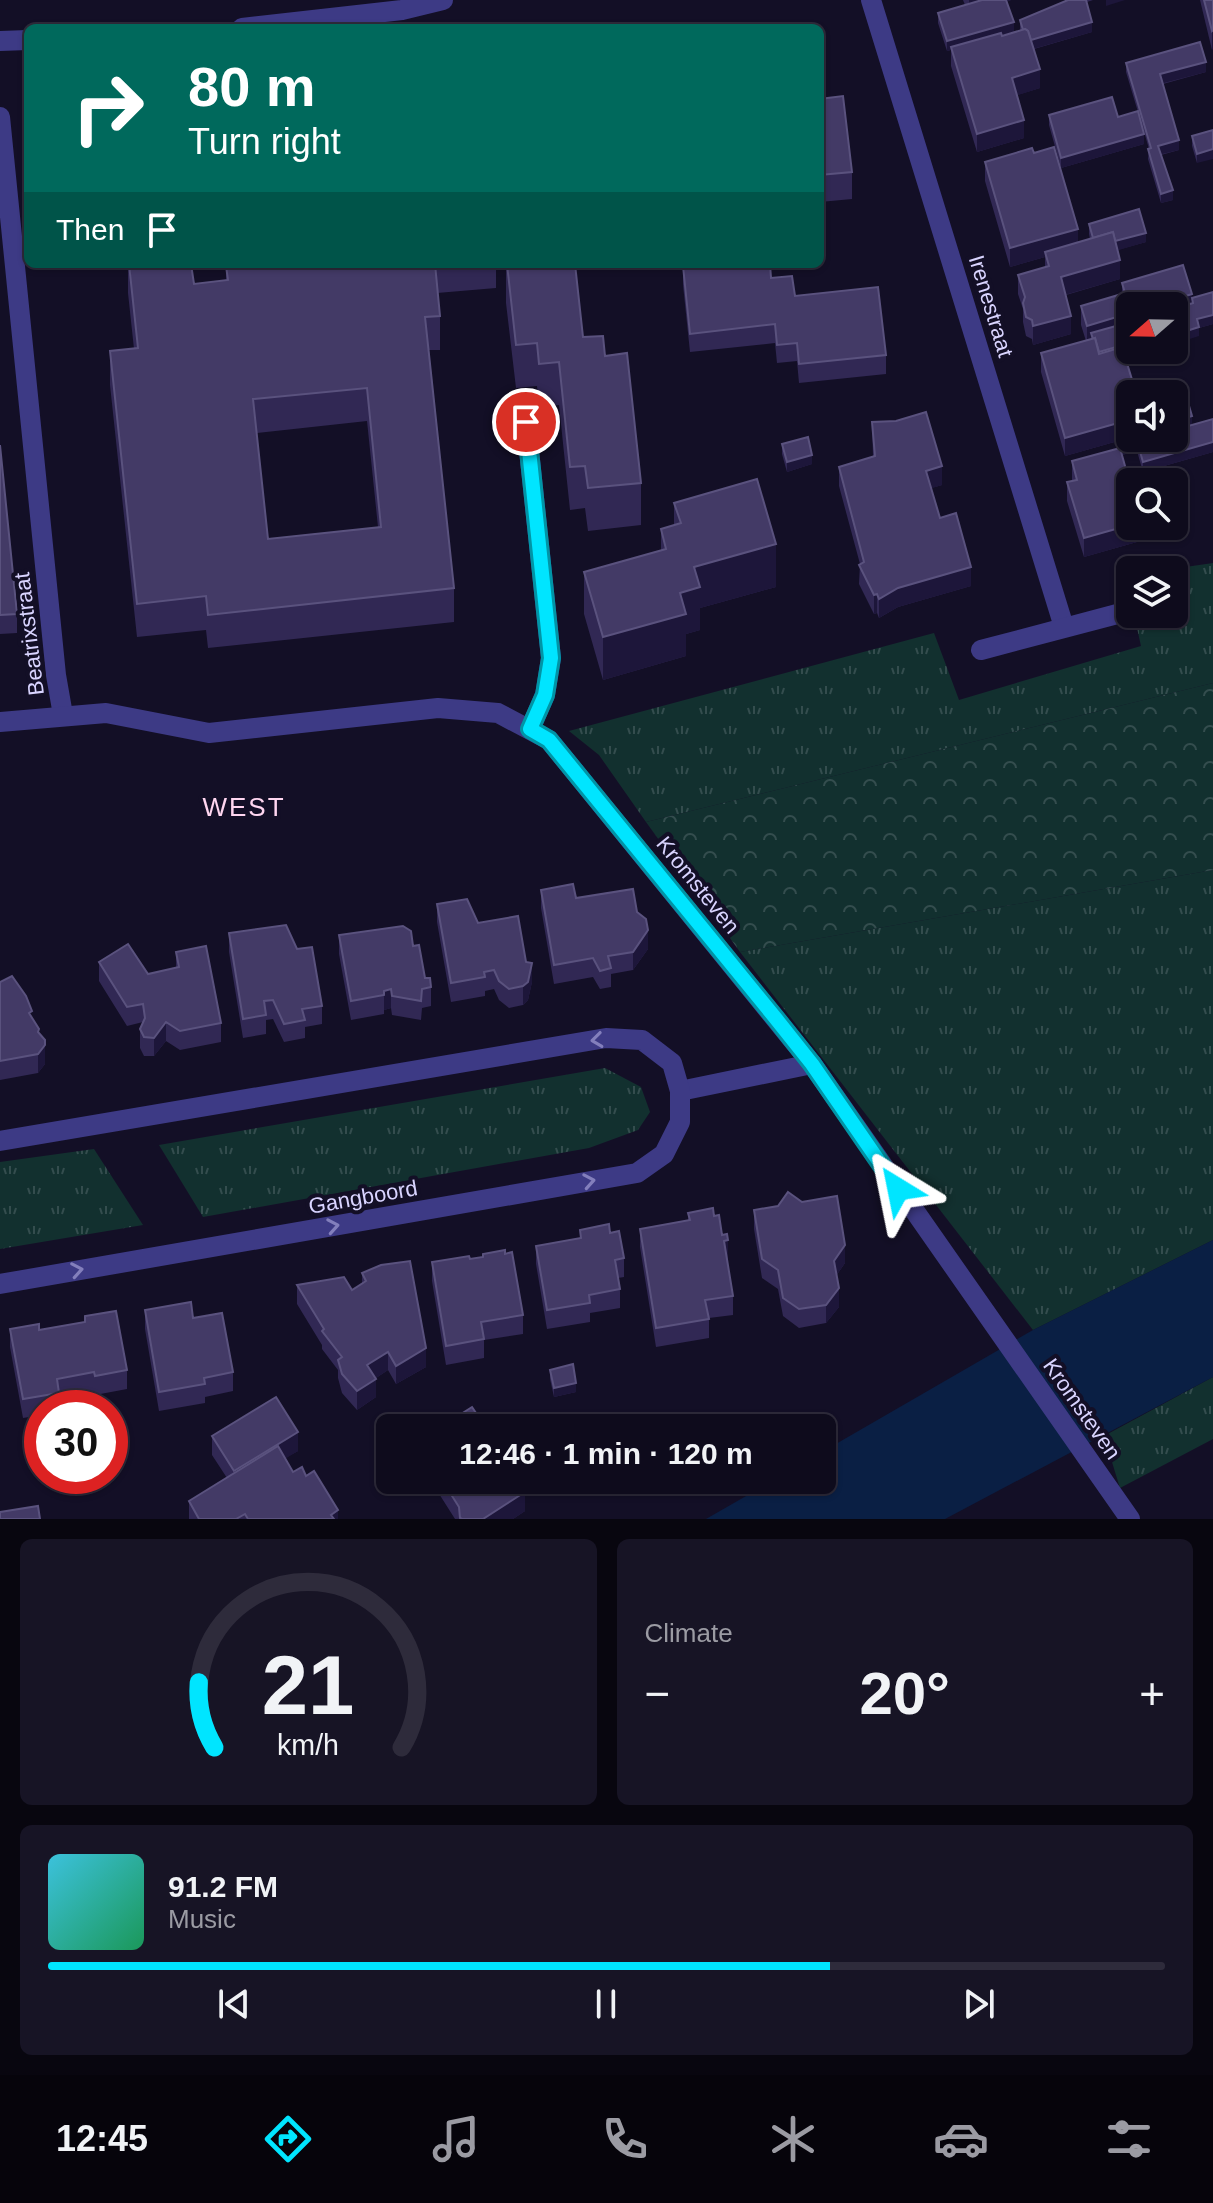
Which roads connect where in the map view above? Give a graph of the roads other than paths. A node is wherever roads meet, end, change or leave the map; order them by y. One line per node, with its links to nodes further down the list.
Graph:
1 (443, 0): 3 (street)
2 (871, 0): 9 (street, Irenestraat)
3 (294, 24)
4 (24, 40): 5 (street)
5 (0, 41)
6 (0, 117): 11 (street, Beatrixstraat)
7 (526, 422): 13 (street)
8 (1116, 614): 9 (street)
9 (1064, 627): 10 (street)
10 (981, 650)
11 (63, 715): 12 (street, Kromsteven); 13 (street, Kromsteven)
12 (0, 722)
13 (530, 729): 14 (street, Kromsteven)
14 (812, 1064): 15 (street); 18 (street, Kromsteven)
15 (680, 1091): 16 (street, one-way to 16); 17 (street, Gangboord, one-way to 15)
16 (0, 1141)
17 (0, 1284)
18 (1130, 1519)

